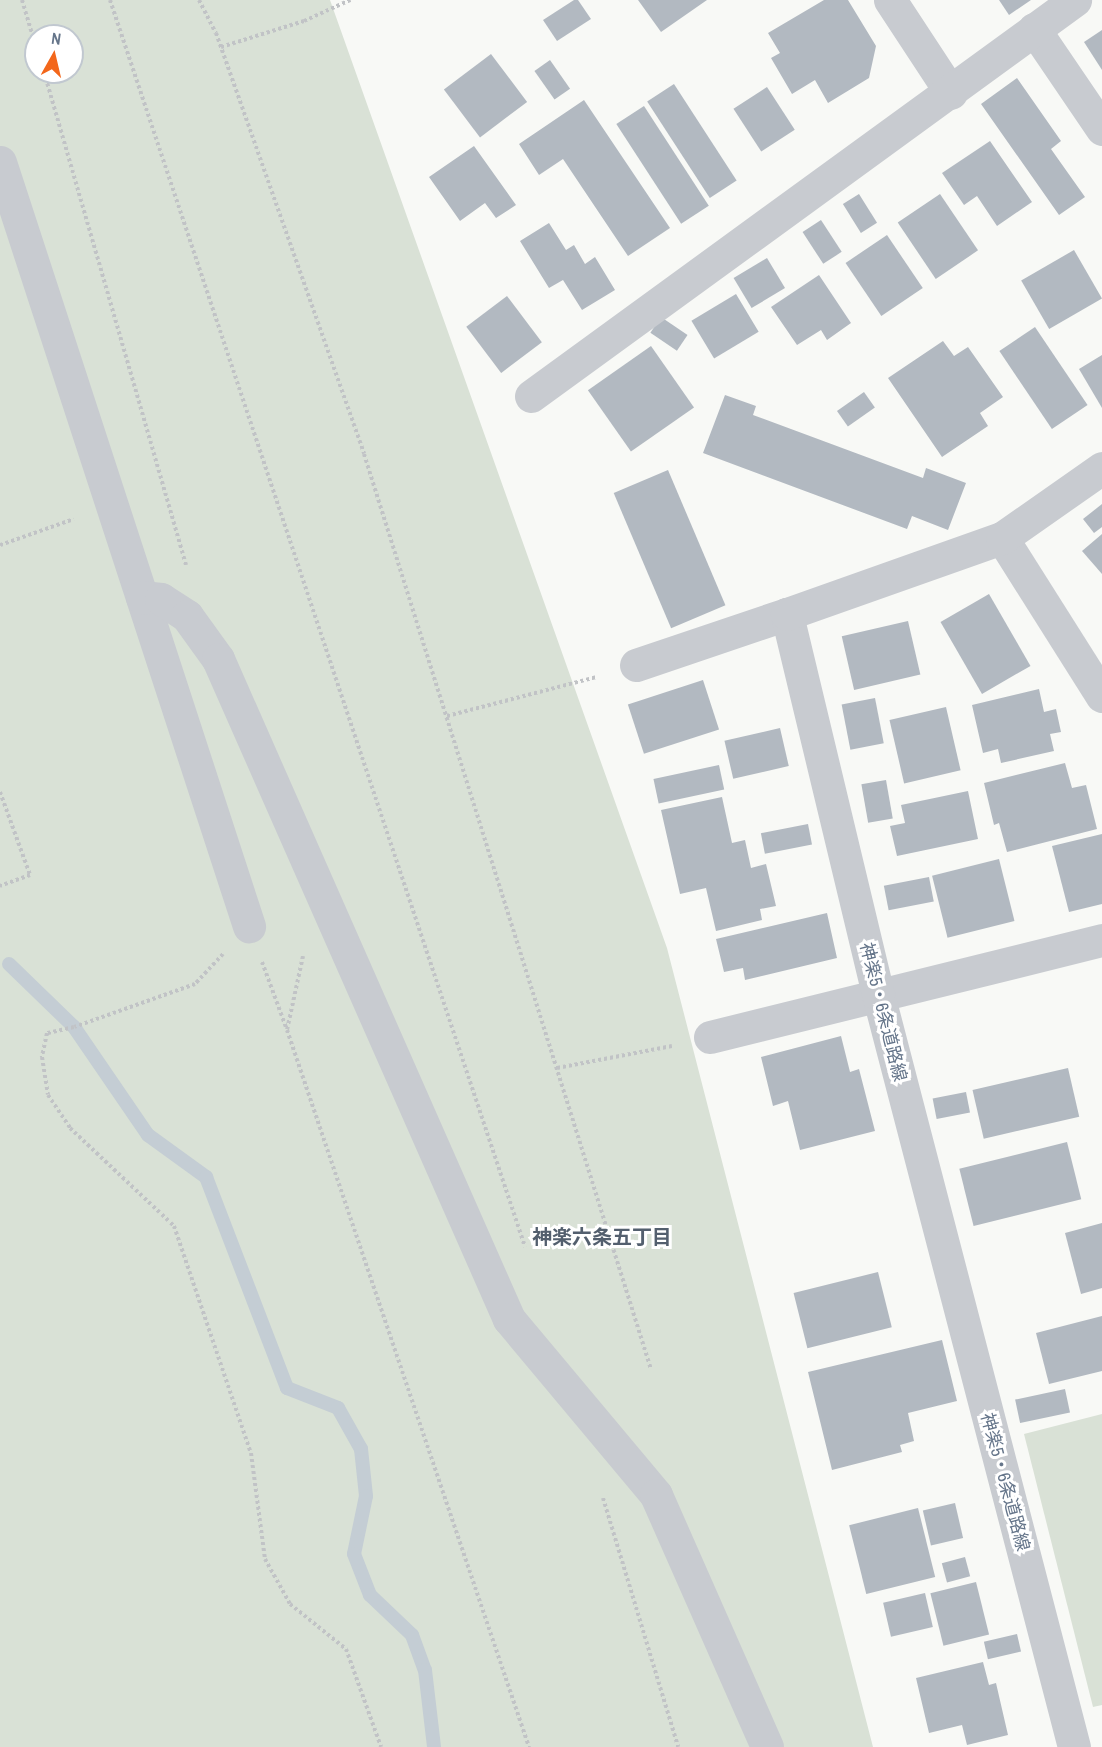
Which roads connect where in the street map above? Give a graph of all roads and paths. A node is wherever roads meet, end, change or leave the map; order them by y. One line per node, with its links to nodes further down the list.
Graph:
1 (22, 0): 7 (path)
2 (110, 0): 35 (path)
3 (199, 0): 9 (path)
4 (350, 0): 9 (path)
5 (890, 0): 11 (street)
6 (1075, 0): 8 (street)
7 (29, 24)
8 (1034, 29): 11 (street); 12 (street)
9 (221, 47): 24 (path)
10 (47, 84): 21 (path)
11 (951, 93): 14 (street)
12 (1102, 129)
13 (0, 162): 16 (street)
14 (531, 396)
15 (1102, 468): 17 (street)
16 (112, 507): 18 (path); 19 (street)
17 (1002, 538): 20 (street); 23 (street)
18 (0, 545)
19 (142, 597): 21 (street); 27 (street)
20 (787, 614): 22 (street); 30 (street, 神楽5・6条道路線)
21 (187, 616): 41 (street)
22 (636, 665): 24 (path)
23 (1102, 696)
24 (447, 716): 34 (path)
25 (0, 792): 26 (path)
26 (0, 886)
27 (249, 926): 31 (path); 38 (path)
28 (1102, 940): 30 (street)
29 (306, 945): 31 (path)
30 (878, 994): 32 (street); 42 (street, 神楽5・6条道路線)
31 (287, 1030): 39 (path)
32 (710, 1037)
33 (659, 1049): 34 (path)
34 (558, 1068): 36 (path)
35 (526, 1252)
36 (651, 1369)
37 (602, 1495): 40 (path)
38 (381, 1747)
39 (529, 1747)
40 (678, 1747)
41 (766, 1747)
42 (1074, 1747)

